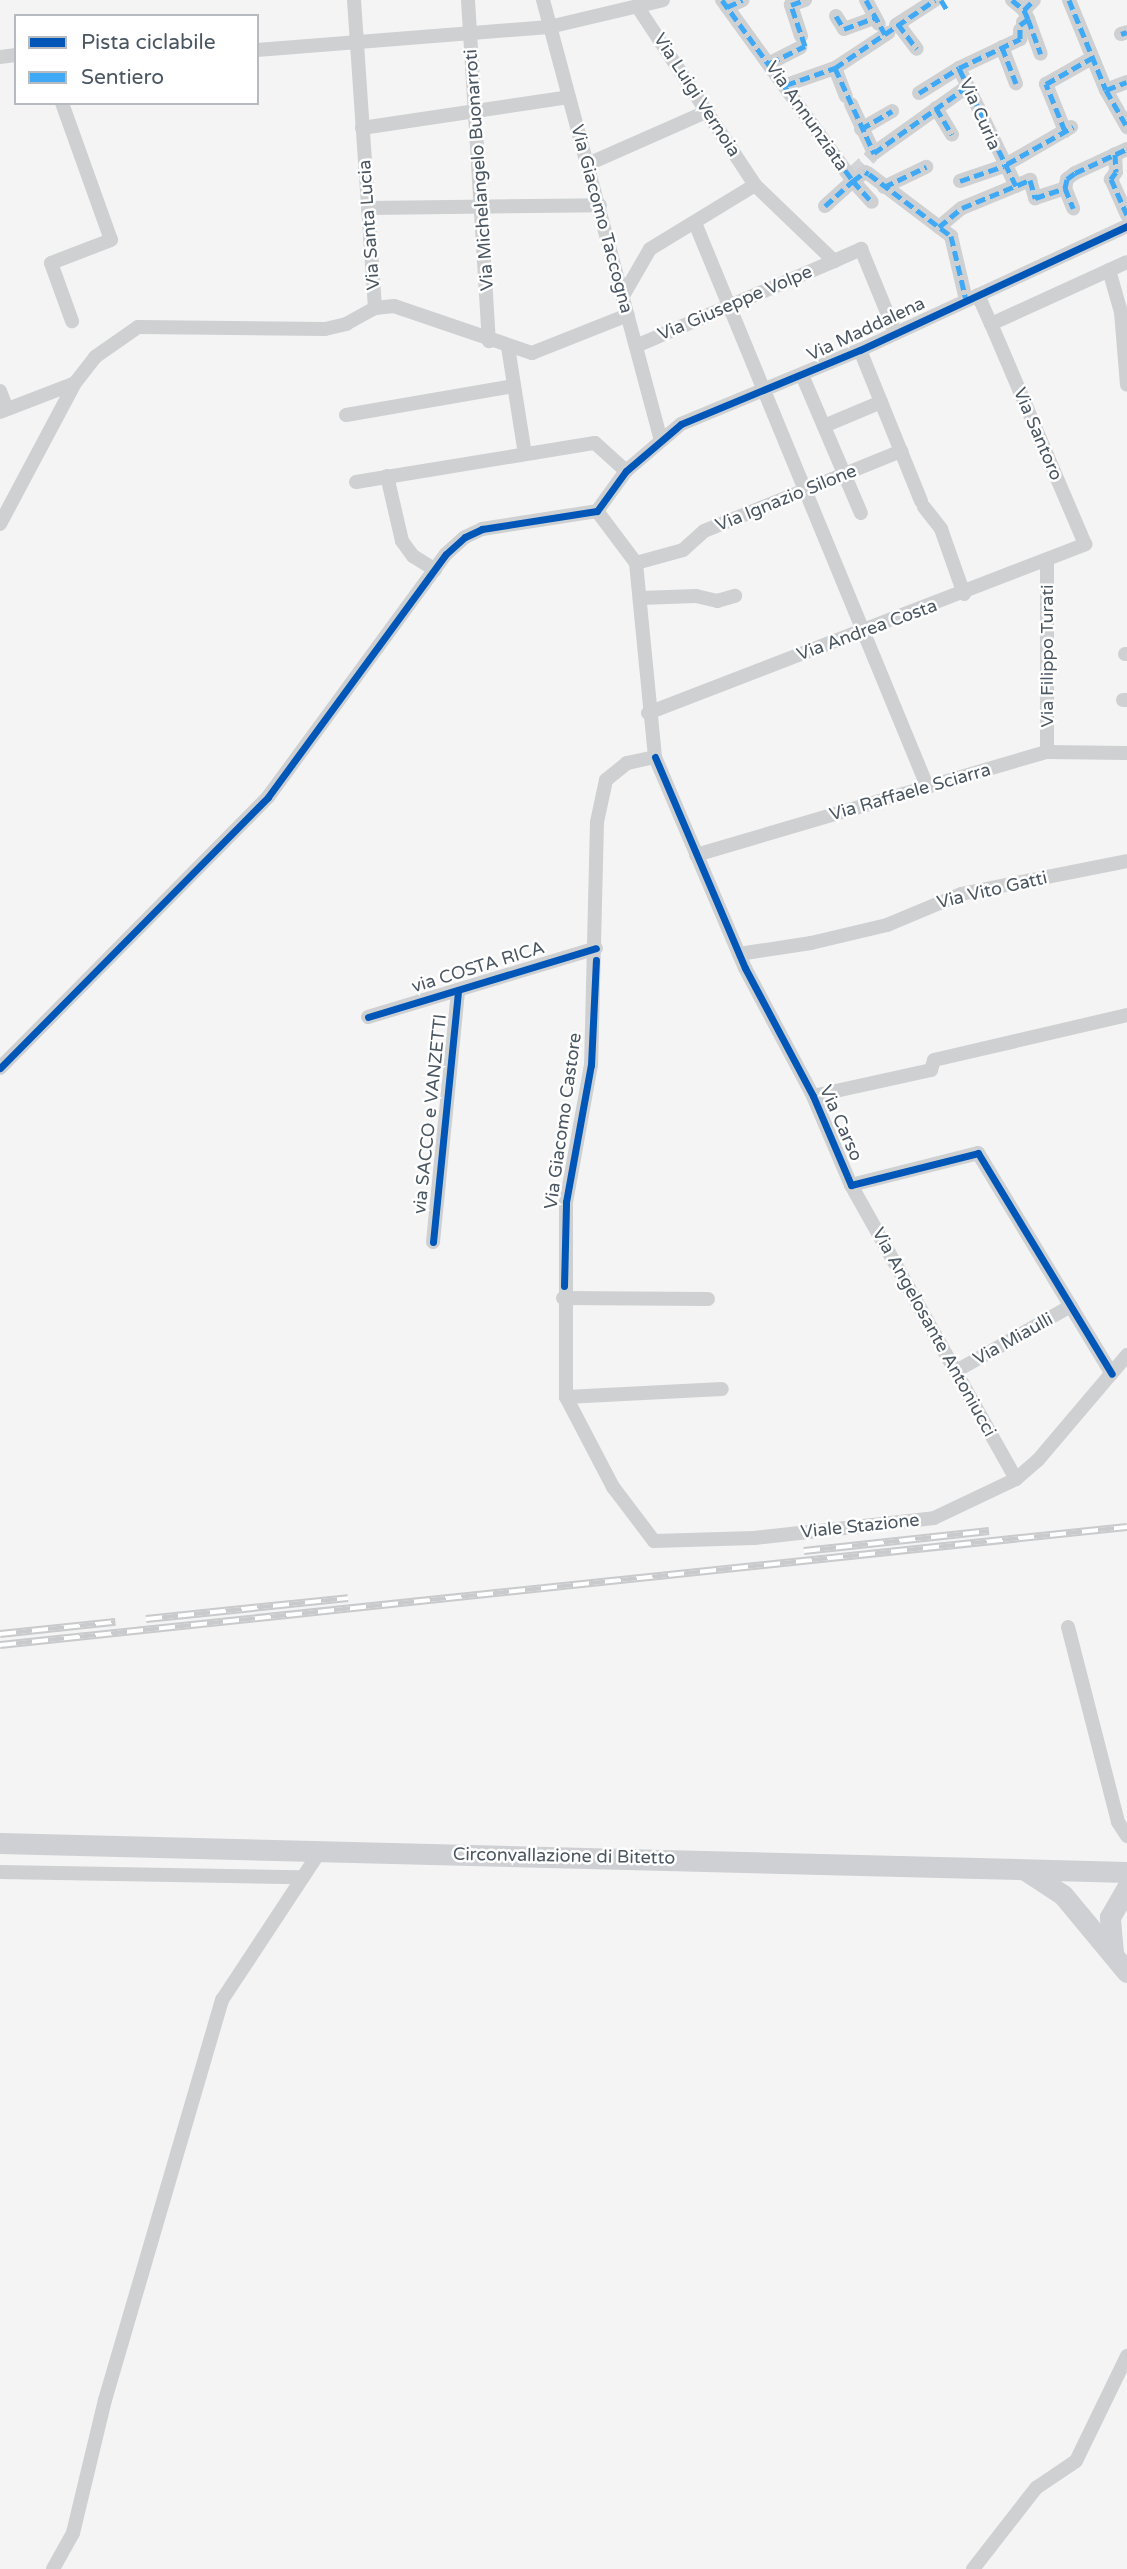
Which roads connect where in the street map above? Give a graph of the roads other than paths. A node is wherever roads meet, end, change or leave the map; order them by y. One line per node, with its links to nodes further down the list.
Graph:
1 (354, 0): 18 (street, Via Santa Lucia)
2 (468, 0): 17 (street, Via Michelangelo Buonarroti)
3 (543, 0): 15 (street, Via Giacomo Taccogna)
4 (663, 0): 11 (street)
5 (743, 0): 10 (street)
6 (805, 0): 24 (street)
7 (866, 0): 14 (street)
8 (935, 0): 16 (street)
9 (1069, 0): 23 (street)
10 (725, 4): 24 (street, Via Annunziata)
11 (637, 6): 15 (street); 36 (street, Via Luigi Vernoia)
12 (1024, 14): 19 (street, Via Curia); 22 (street)
13 (836, 16): 14 (street)
14 (875, 18): 16 (street)
15 (550, 27): 17 (street); 33 (street, Via Giacomo Taccogna)
16 (892, 29): 20 (street); 25 (street)
17 (470, 34): 18 (street); 37 (street, Via Michelangelo Buonarroti)
18 (357, 41): 21 (street); 40 (street, Via Santa Lucia)
19 (1002, 47): 26 (street, Via Curia); 28 (street)
20 (918, 49)
21 (259, 50)
22 (1041, 54)
23 (1092, 58): 31 (street); 45 (street)
24 (770, 63): 29 (street, Via Annunziata)
25 (835, 68): 29 (street); 41 (street)
26 (959, 68): 30 (street, Via Curia); 32 (street)
27 (1127, 82): 31 (street)
28 (1016, 83)
29 (786, 85): 47 (street, Via Annunziata)
30 (965, 88): 35 (street); 45 (street, Via Curia)
31 (1106, 90): 39 (street)
32 (919, 93)
33 (569, 97): 37 (street); 44 (street, Via Giacomo Taccogna)
34 (63, 105): 71 (street)
35 (936, 108): 41 (street); 42 (street)
36 (708, 110): 44 (street); 49 (street, Via Luigi Vernoia)
37 (476, 111): 40 (street); 55 (street, Via Michelangelo Buonarroti)
38 (892, 111): 41 (street)
39 (1127, 127)
40 (362, 128): 57 (street, Via Santa Lucia)
41 (861, 129)
42 (952, 135)
43 (1121, 152): 52 (street); 59 (street)
44 (588, 164): 54 (street, Via Giacomo Taccogna)
45 (1005, 165): 48 (street); 50 (street, Via Curia)
46 (926, 167): 51 (street)
47 (851, 176): 51 (street, Via Annunziata); 53 (street); 56 (street)
48 (960, 181)
49 (755, 186): 60 (street); 63 (street, Via Luigi Vernoia)
50 (1016, 186): 52 (street); 62 (street)
51 (884, 187): 62 (street, Via Annunziata)
52 (1065, 188): 58 (street)
53 (872, 202)
54 (600, 205): 55 (street); 66 (street, Via Giacomo Taccogna)
55 (482, 206): 57 (street); 74 (street, Via Michelangelo Buonarroti)
56 (825, 206)
57 (368, 208): 69 (street, Via Santa Lucia)
58 (1073, 208)
59 (1127, 215)
60 (695, 223): 66 (street); 68 (street)
61 (1127, 226): 67 (street, Via Maddalena)
62 (939, 227): 67 (street, Via Annunziata)
63 (834, 261): 68 (street, Via Giuseppe Volpe); 73 (street, Via Giuseppe Volpe)
64 (1127, 262): 65 (street)
65 (1109, 270): 72 (street); 80 (street)
66 (624, 294): 70 (street, Via Giacomo Taccogna)
67 (972, 297): 72 (street); 73 (street, Via Maddalena)
68 (731, 305): 75 (street, Via Giuseppe Volpe); 83 (street)
69 (374, 308): 74 (street, Via Santa Lucia); 79 (street)
70 (628, 315): 75 (street, Via Giacomo Taccogna); 76 (street, Via Santa Lucia)
71 (72, 321)
72 (991, 324): 99 (street, Via Santoro)
73 (895, 332): 77 (street, Via Maddalena)
74 (489, 341): 76 (street, Via Santa Lucia)
75 (636, 346): 88 (street, Via Giacomo Taccogna)
76 (508, 347): 81 (street)
77 (860, 350): 78 (street, Via Maddalena); 84 (street)
78 (802, 375): 83 (street, Via Maddalena); 87 (street)
79 (75, 383): 85 (street); 98 (street)
80 (1127, 385)
81 (514, 386): 86 (street); 90 (street)
82 (0, 391): 85 (street)
83 (764, 392): 88 (street, Via Maddalena); 95 (street)
84 (881, 402): 87 (street); 89 (street)
85 (3, 411)
86 (346, 415)
87 (824, 426): 93 (street)
88 (660, 438): 91 (street, Via Maddalena)
89 (901, 451): 93 (street, Via Ignazio Silone); 103 (street)
90 (525, 454): 91 (street); 92 (street)
91 (626, 471): 96 (street, Via Maddalena)
92 (387, 476): 94 (street); 102 (street)
93 (845, 476): 95 (street, Via Ignazio Silone); 97 (street)
94 (356, 482)
95 (805, 492): 101 (street, Via Ignazio Silone); 106 (street)
96 (597, 511): 101 (street); 102 (street)
97 (861, 513)
98 (0, 524)
99 (1085, 544): 100 (street, Via Andrea Costa)
100 (1047, 560): 103 (street, Via Andrea Costa); 108 (street, Via Filippo Turati)
101 (636, 563): 105 (street)
102 (435, 570): 119 (street)
103 (964, 594): 106 (street, Via Andrea Costa)
104 (735, 596): 105 (street)
105 (640, 598): 107 (street)
106 (866, 629): 107 (street, Via Andrea Costa); 111 (street)
107 (648, 713): 110 (street)
108 (1046, 752): 109 (street, Via Raffaele Sciarra); 111 (street, Via Raffaele Sciarra)
109 (1127, 753)
110 (655, 757): 112 (street, Via Carso); 114 (street, Via Giacomo Castore)
111 (927, 786): 112 (street, Via Raffaele Sciarra)
112 (696, 855): 115 (street, Via Carso)
113 (1127, 861): 115 (street, Via Vito Gatti)
114 (596, 948): 116 (street, via COSTA RICA); 123 (street, Via Giacomo Castore)
115 (738, 954): 120 (street, Via Carso)
116 (458, 990): 118 (street, via COSTA RICA); 122 (street, via SACCO e VANZETTI)
117 (1127, 1015): 120 (street)
118 (368, 1017)
119 (0, 1068)
120 (813, 1096): 121 (street, Via Carso)
121 (851, 1185): 125 (street, Via Carso); 127 (street, Via Angelosante Antoniucci)
122 (433, 1242)
123 (563, 1298): 124 (street); 130 (street, Via Giacomo Castore)
124 (708, 1298)
125 (1071, 1306): 127 (street, Via Miaulli); 128 (street, Via Carso)
126 (1127, 1355): 128 (street, Viale Stazione)
127 (956, 1371): 131 (street, Via Angelosante Antoniucci)
128 (1112, 1374): 131 (street, Viale Stazione)
129 (722, 1389): 130 (street)
130 (566, 1397): 131 (street, Viale Stazione)
131 (1016, 1479)
132 (1068, 1627): 133 (street)
133 (1127, 1836)
134 (0, 1843): 135 (main road, Circonvallazione di Bitetto)
135 (321, 1850): 136 (main road, Circonvallazione di Bitetto); 139 (street)
136 (1023, 1870): 138 (main road, Circonvallazione di Bitetto); 141 (main road)
137 (0, 1872): 139 (street)
138 (1127, 1872)
139 (300, 1877): 144 (street)
140 (1127, 1888): 141 (main road)
141 (1113, 1953): 142 (main road)
142 (1127, 1972)
143 (1127, 2356): 145 (street)
144 (53, 2569)
145 (973, 2569)

